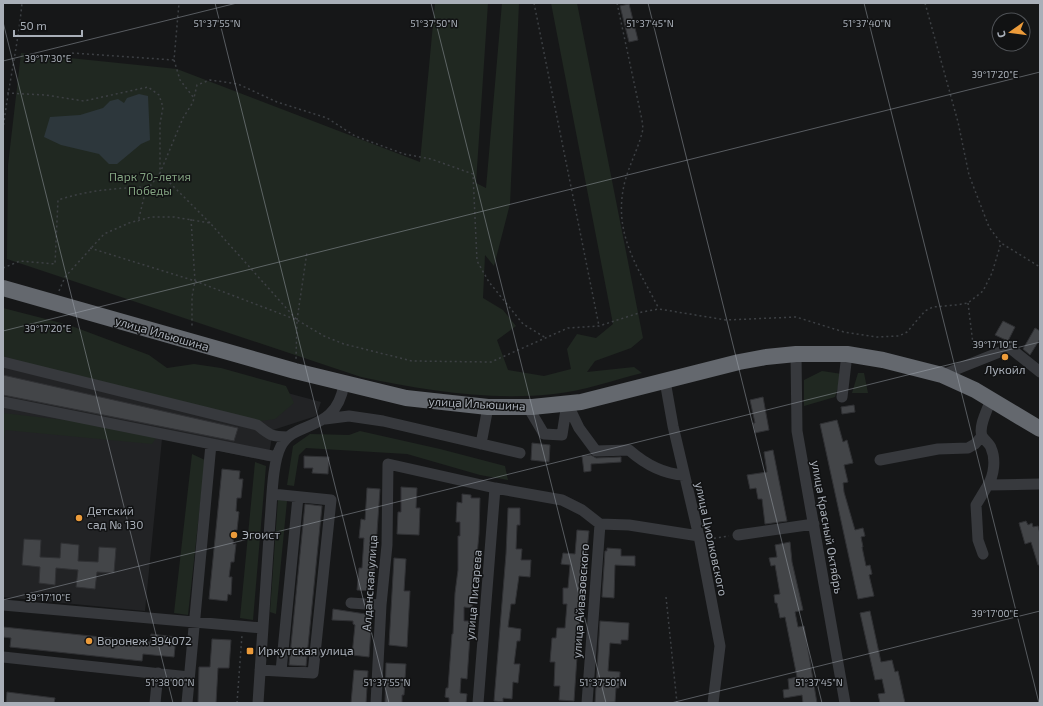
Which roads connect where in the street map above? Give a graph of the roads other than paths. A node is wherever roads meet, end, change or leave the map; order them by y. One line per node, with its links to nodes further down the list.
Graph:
1 (3, 288): 8 (highway, улица Ильюшина)
2 (796, 354): 3 (highway, улица Ильюшина); 7 (highway, улица Ильюшина); 31 (street, улица Красный Октябрь)
3 (847, 354): 6 (highway, улица Ильюшина); 9 (street)
4 (3, 362): 18 (street)
5 (1040, 372): 6 (street)
6 (942, 375): 10 (highway, улица Ильюшина)
7 (665, 381): 12 (highway, улица Ильюшина); 24 (street, улица Циолковского)
8 (344, 384): 13 (highway, улица Ильюшина); 15 (street)
9 (842, 396)
10 (991, 399): 16 (highway, улица Ильюшина); 17 (street)
11 (3, 402): 19 (street)
12 (567, 403): 14 (highway, улица Ильюшина); 14 (street); 24 (street)
13 (488, 407): 14 (highway, улица Ильюшина); 20 (street)
14 (528, 407)
15 (324, 419): 18 (street); 20 (street)
16 (1040, 429)
17 (982, 436): 23 (street); 26 (street)
18 (287, 437): 22 (street)
19 (211, 444): 22 (street); 38 (street)
20 (481, 444): 21 (street)
21 (520, 453)
22 (277, 457): 28 (street)
23 (880, 460)
24 (684, 475): 33 (street, улица Циолковского)
25 (1040, 484): 26 (street)
26 (988, 485): 34 (street)
27 (495, 488): 30 (street); 37 (street, Алданская улица); 49 (street, улица Писарева)
28 (272, 494): 29 (street); 39 (street)
29 (298, 497): 42 (street); 42 (street)
30 (600, 524): 33 (street); 50 (street, улица Айвазовского)
31 (814, 524): 32 (street); 52 (street, улица Красный Октябрь)
32 (738, 535)
33 (700, 539): 51 (street, улица Циолковского)
34 (983, 554)
35 (351, 603): 37 (street)
36 (3, 605): 38 (street)
37 (381, 605): 48 (street, Алданская улица)
38 (193, 622): 39 (street); 44 (street)
39 (262, 628): 41 (street)
40 (3, 657): 43 (street)
41 (260, 670): 42 (street); 47 (street)
42 (281, 671)
43 (158, 673): 44 (street); 45 (street)
44 (189, 677): 46 (street)
45 (155, 703)
46 (187, 703)
47 (258, 703)
48 (376, 703)
49 (478, 703)
50 (587, 703)
51 (713, 703)
52 (845, 703)

